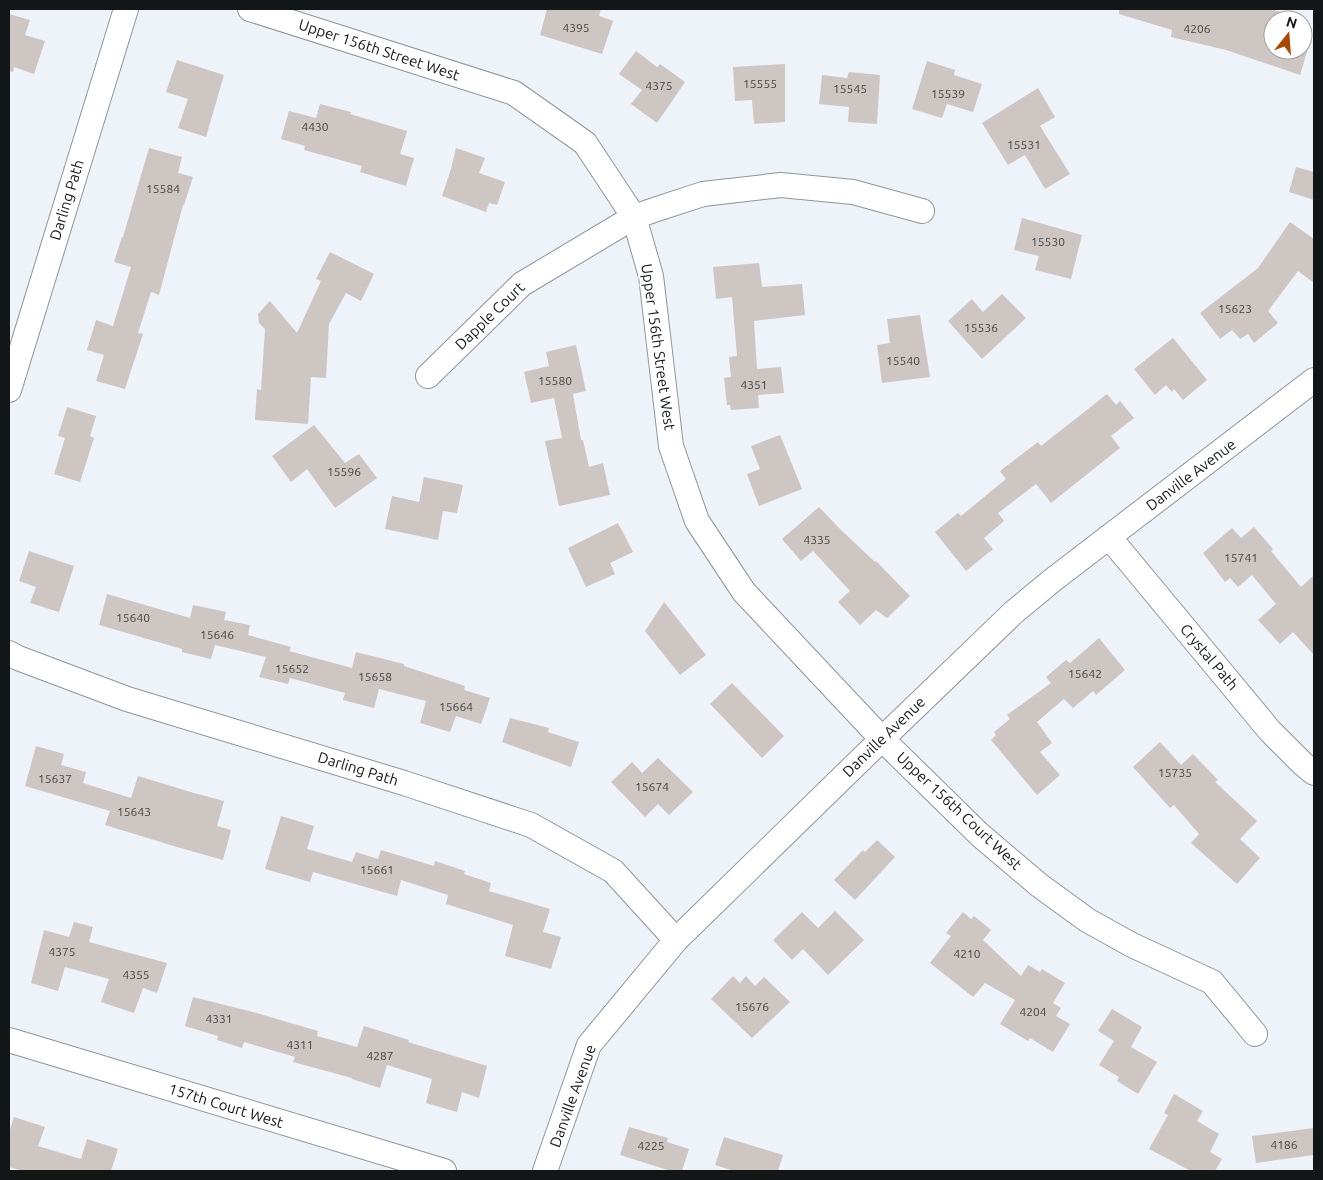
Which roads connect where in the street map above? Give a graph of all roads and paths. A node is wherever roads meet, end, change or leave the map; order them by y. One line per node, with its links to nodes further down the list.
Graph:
1 (126, 9): 7 (street, Darling Path)
2 (250, 9): 4 (street, Upper 156th Street West)
3 (922, 211): 4 (street, Dapple Court)
4 (634, 217): 5 (street, Dapple Court); 10 (street, Upper 156th Street West)
5 (428, 376)
6 (1314, 380): 8 (street, Danville Avenue)
7 (9, 390)
8 (1110, 537): 10 (street, Danville Avenue); 11 (street, Crystal Path)
9 (9, 653): 12 (street, Darling Path)
10 (882, 739): 12 (street, Danville Avenue); 13 (street, Upper 156th Court West)
11 (1314, 773)
12 (676, 940): 16 (street, Danville Avenue)
13 (1255, 1034)
14 (9, 1040): 15 (street, 157th Court West)
15 (444, 1171)
16 (545, 1171)

